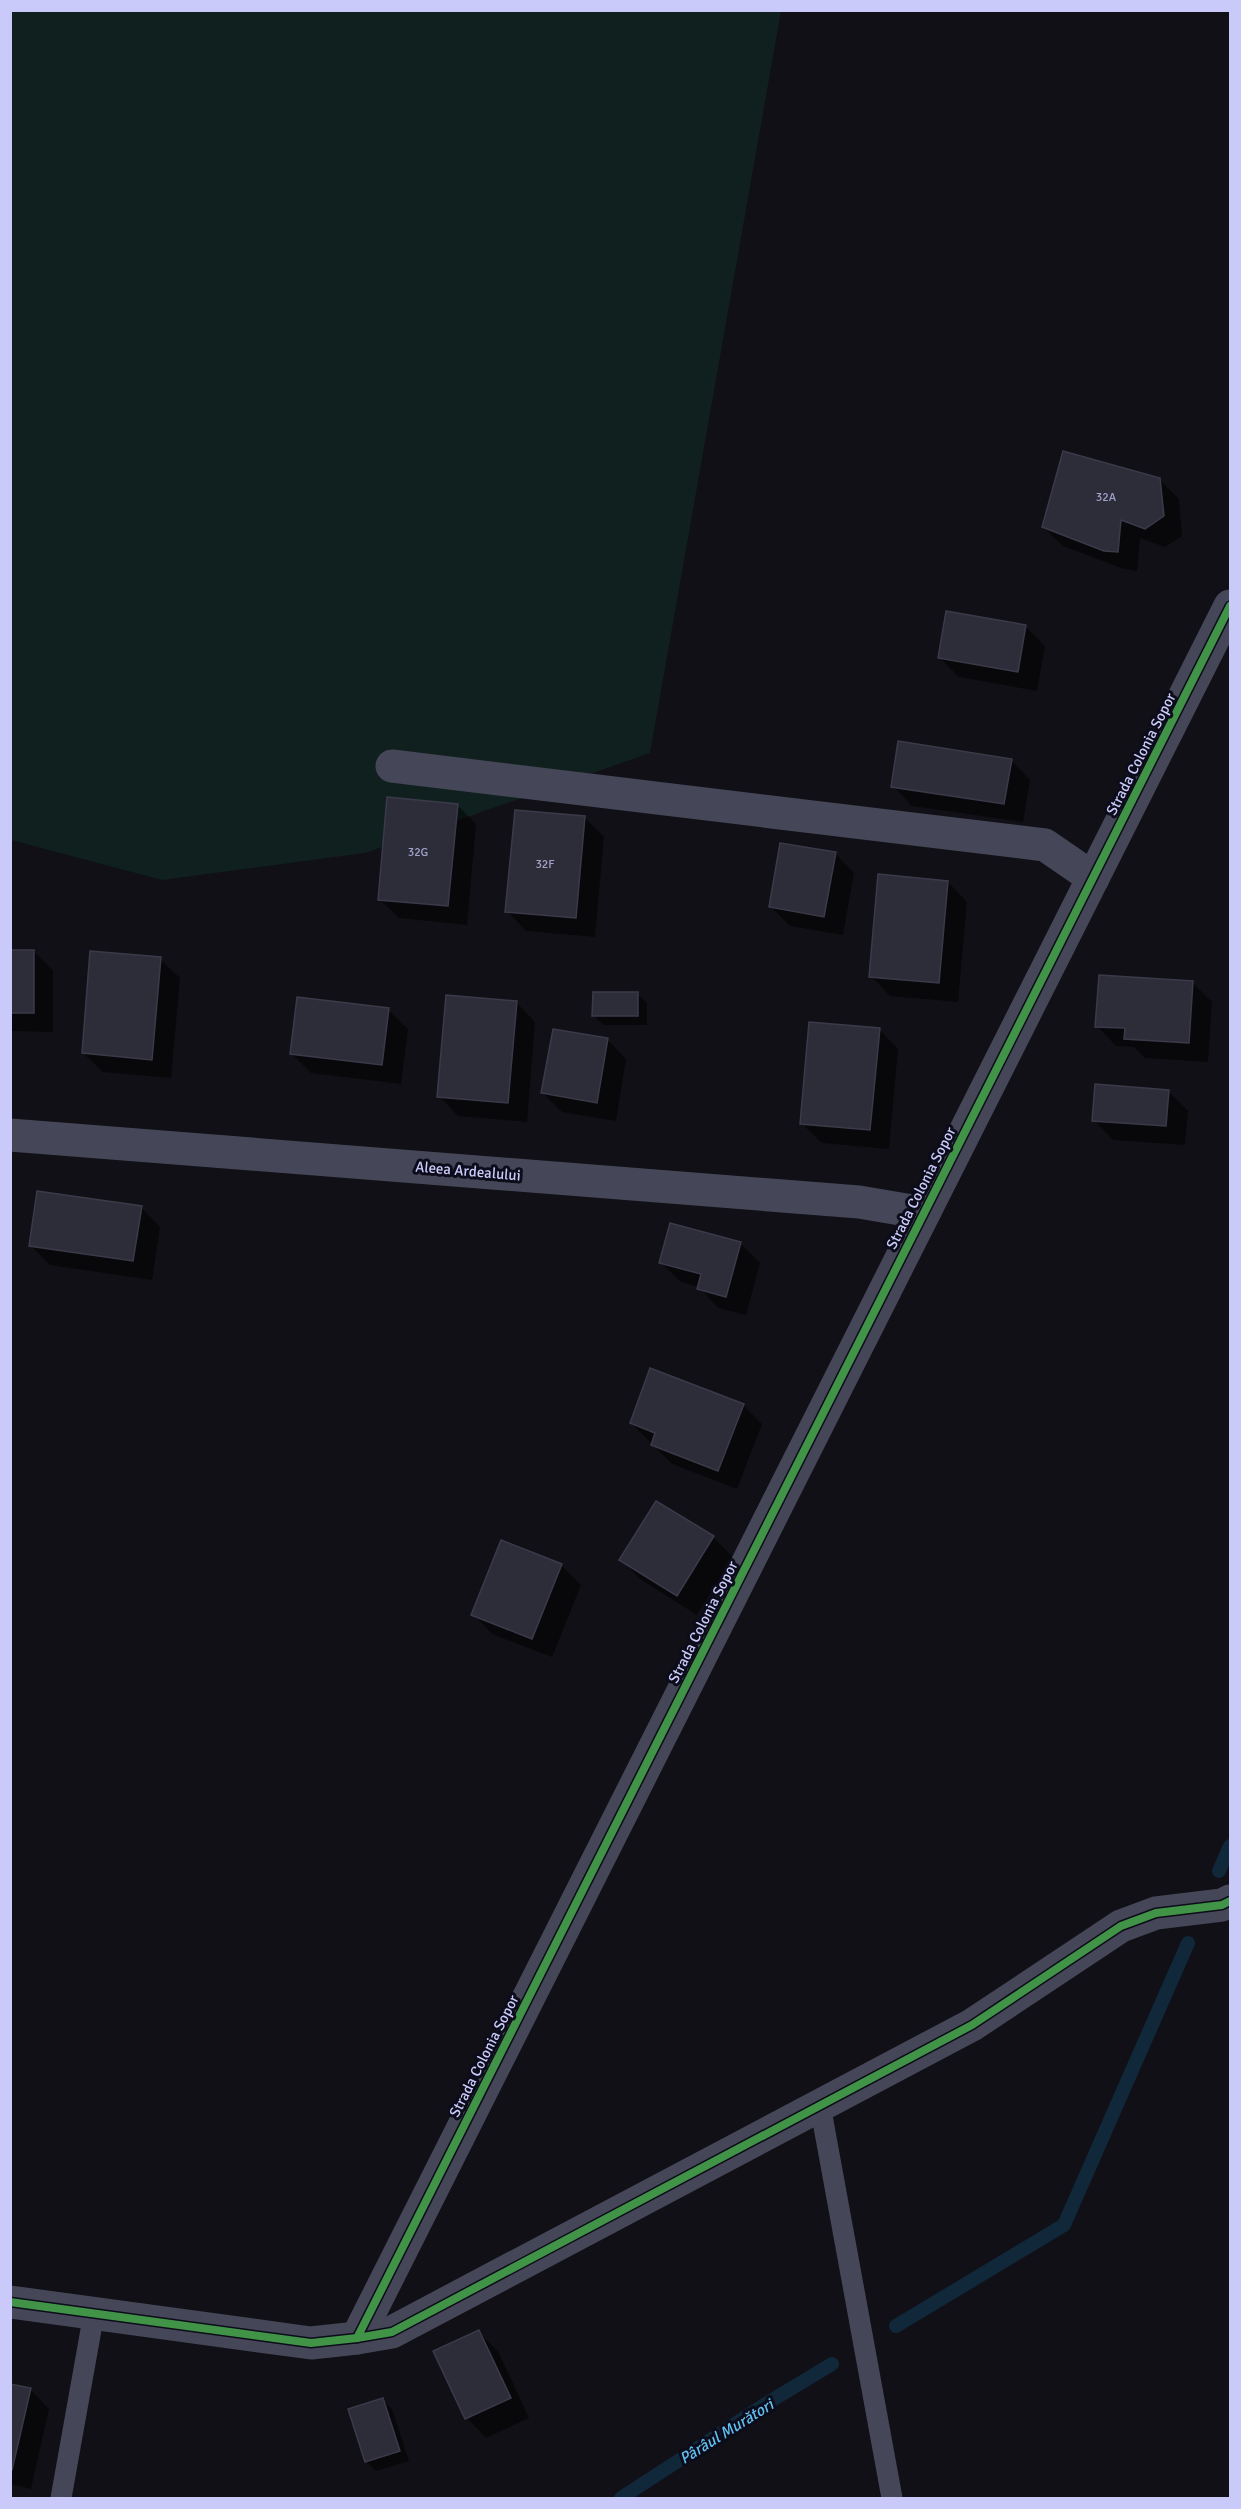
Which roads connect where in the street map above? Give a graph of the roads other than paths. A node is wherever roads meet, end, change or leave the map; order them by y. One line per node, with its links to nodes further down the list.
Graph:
1 (1230, 606): 3 (street, Strada Colonia Sopor)
2 (392, 766): 3 (street)
3 (1093, 878): 5 (street, Strada Colonia Sopor)
4 (10, 1135): 5 (street, Aleea Ardealului)
5 (924, 1213): 10 (street, Strada Colonia Sopor)
6 (1230, 1901): 7 (street)
7 (820, 2105): 10 (street); 12 (lane)
8 (10, 2302): 9 (street)
9 (94, 2313): 10 (street); 11 (lane)
10 (357, 2338)
11 (61, 2499)
12 (892, 2499)

